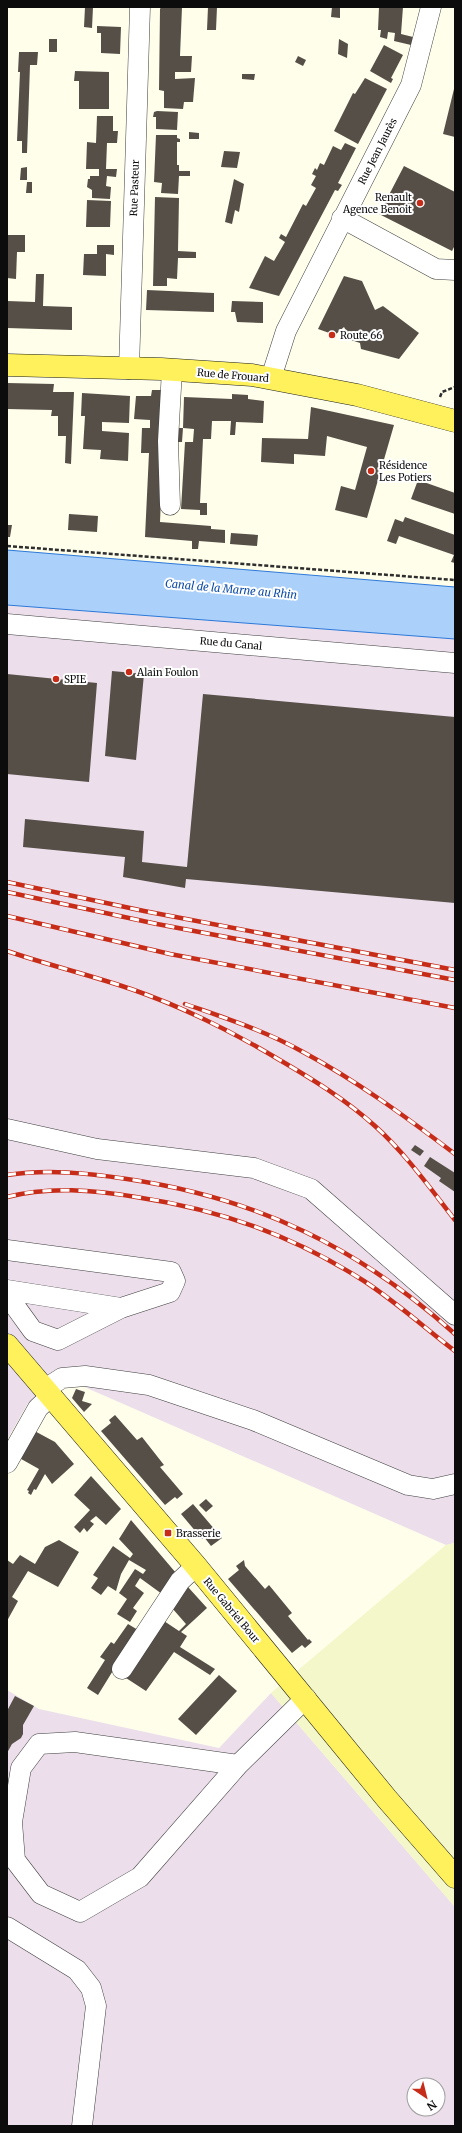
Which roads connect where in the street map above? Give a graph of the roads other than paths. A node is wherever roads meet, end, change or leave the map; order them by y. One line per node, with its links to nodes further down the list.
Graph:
1 (140, 7): 6 (street, Rue Pasteur)
2 (431, 7): 3 (street, Rue Jean Jaurès)
3 (342, 218): 4 (street); 9 (street, Rue Jean Jaurès)
4 (455, 270)
5 (7, 353): 6 (main road, Rue de Frouard)
6 (129, 363): 7 (main road, Rue de Frouard); 8 (main road, Rue de Frouard); 9 (main road, Rue de Frouard)
7 (7, 365)
8 (172, 370): 9 (main road, Rue de Frouard); 12 (street)
9 (272, 372): 10 (main road, Rue de Frouard); 11 (main road, Rue de Frouard)
10 (455, 408)
11 (455, 420)
12 (170, 505)
13 (7, 624): 14 (street, Rue du Canal)
14 (455, 663)
15 (7, 1129): 20 (street)
16 (7, 1250): 19 (street)
17 (7, 1290): 19 (street)
18 (7, 1295): 19 (street)
19 (121, 1308)
20 (455, 1315)
21 (7, 1344): 22 (main road, Rue Gabriel Bour)
22 (48, 1392): 23 (street); 24 (street); 25 (main road, Rue Gabriel Bour)
23 (7, 1463)
24 (455, 1484)
25 (196, 1566): 26 (street); 27 (main road, Rue Gabriel Bour)
26 (122, 1669)
27 (306, 1698): 28 (street); 29 (main road, Rue Gabriel Bour)
28 (238, 1765): 28 (street)
29 (455, 1877)
30 (7, 1927): 31 (street)
31 (82, 2126)

